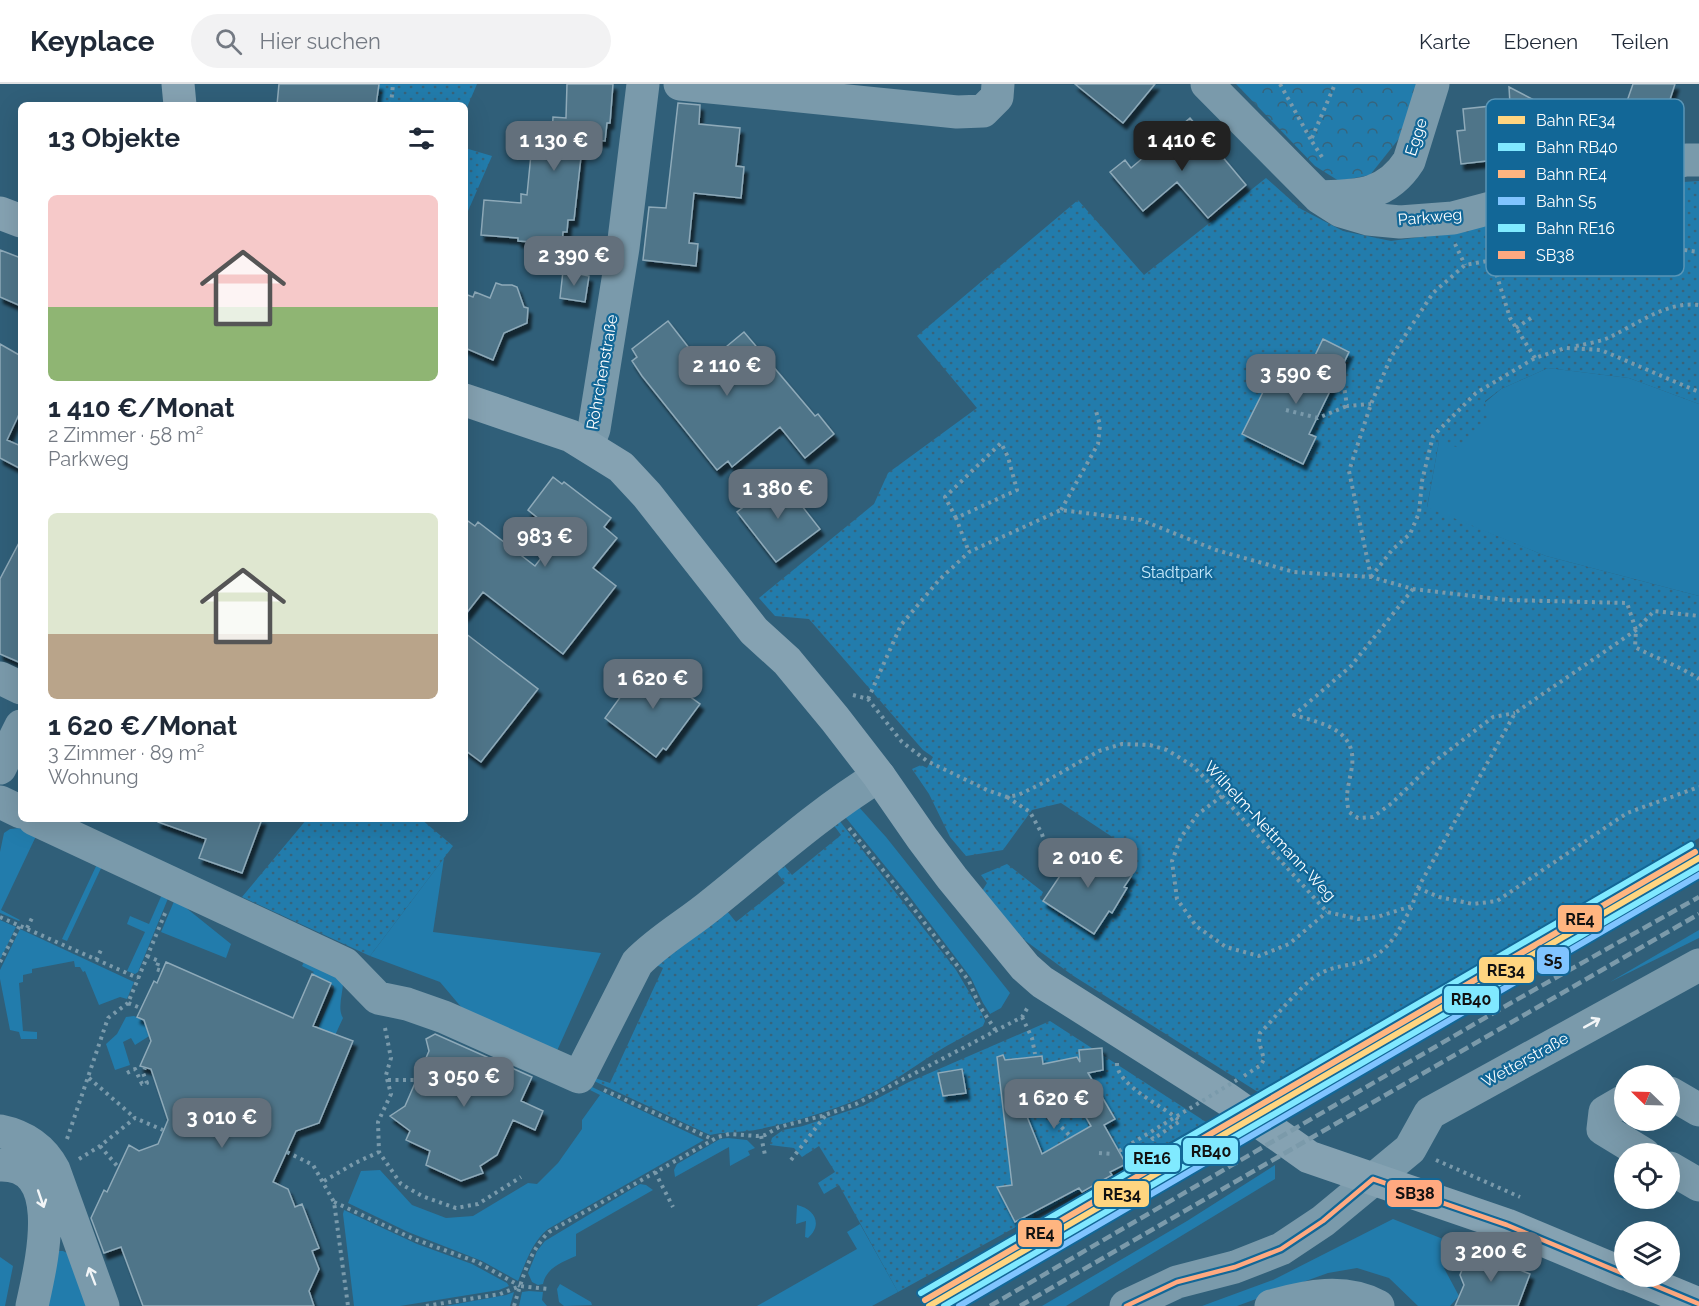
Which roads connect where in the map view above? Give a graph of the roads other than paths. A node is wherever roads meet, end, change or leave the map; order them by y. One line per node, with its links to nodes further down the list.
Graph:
1 (178, 84): 7 (main road)
2 (642, 84): 15 (street, Röhrchenstraße)
3 (680, 84): 4 (street)
4 (998, 84)
5 (1207, 84): 10 (street, Parkweg)
6 (1433, 84): 10 (street, Egge)
7 (180, 102)
8 (1684, 160): 9 (street, Parkweg)
9 (1699, 160)
10 (1318, 197): 11 (street, Parkweg)
11 (1486, 209)
12 (0, 213): 13 (main road)
13 (18, 220)
14 (468, 400): 15 (main road)
15 (588, 445): 20 (main road)
16 (0, 678): 17 (street)
17 (18, 687)
18 (18, 732): 19 (street)
19 (0, 768)
20 (879, 776): 23 (street); 32 (main road)
21 (0, 802): 22 (street)
22 (18, 811)
23 (40, 822)
24 (1699, 965): 32 (street, Wetterstraße, one-way to 24)
25 (1680, 1099): 27 (street)
26 (1614, 1107): 29 (street)
27 (1699, 1110)
28 (0, 1131): 38 (street, one-way to 28)
29 (1626, 1143)
30 (0, 1165): 37 (street, one-way to 37)
31 (1680, 1174): 33 (street)
32 (1373, 1179): 34 (main road); 39 (street, Wetterstraße)
33 (1699, 1185)
34 (1614, 1270)
35 (1658, 1287): 36 (main road)
36 (1698, 1303)
37 (32, 1306)
38 (104, 1306)
39 (1126, 1306)
40 (1271, 1306): 41 (street)
41 (1378, 1306)

